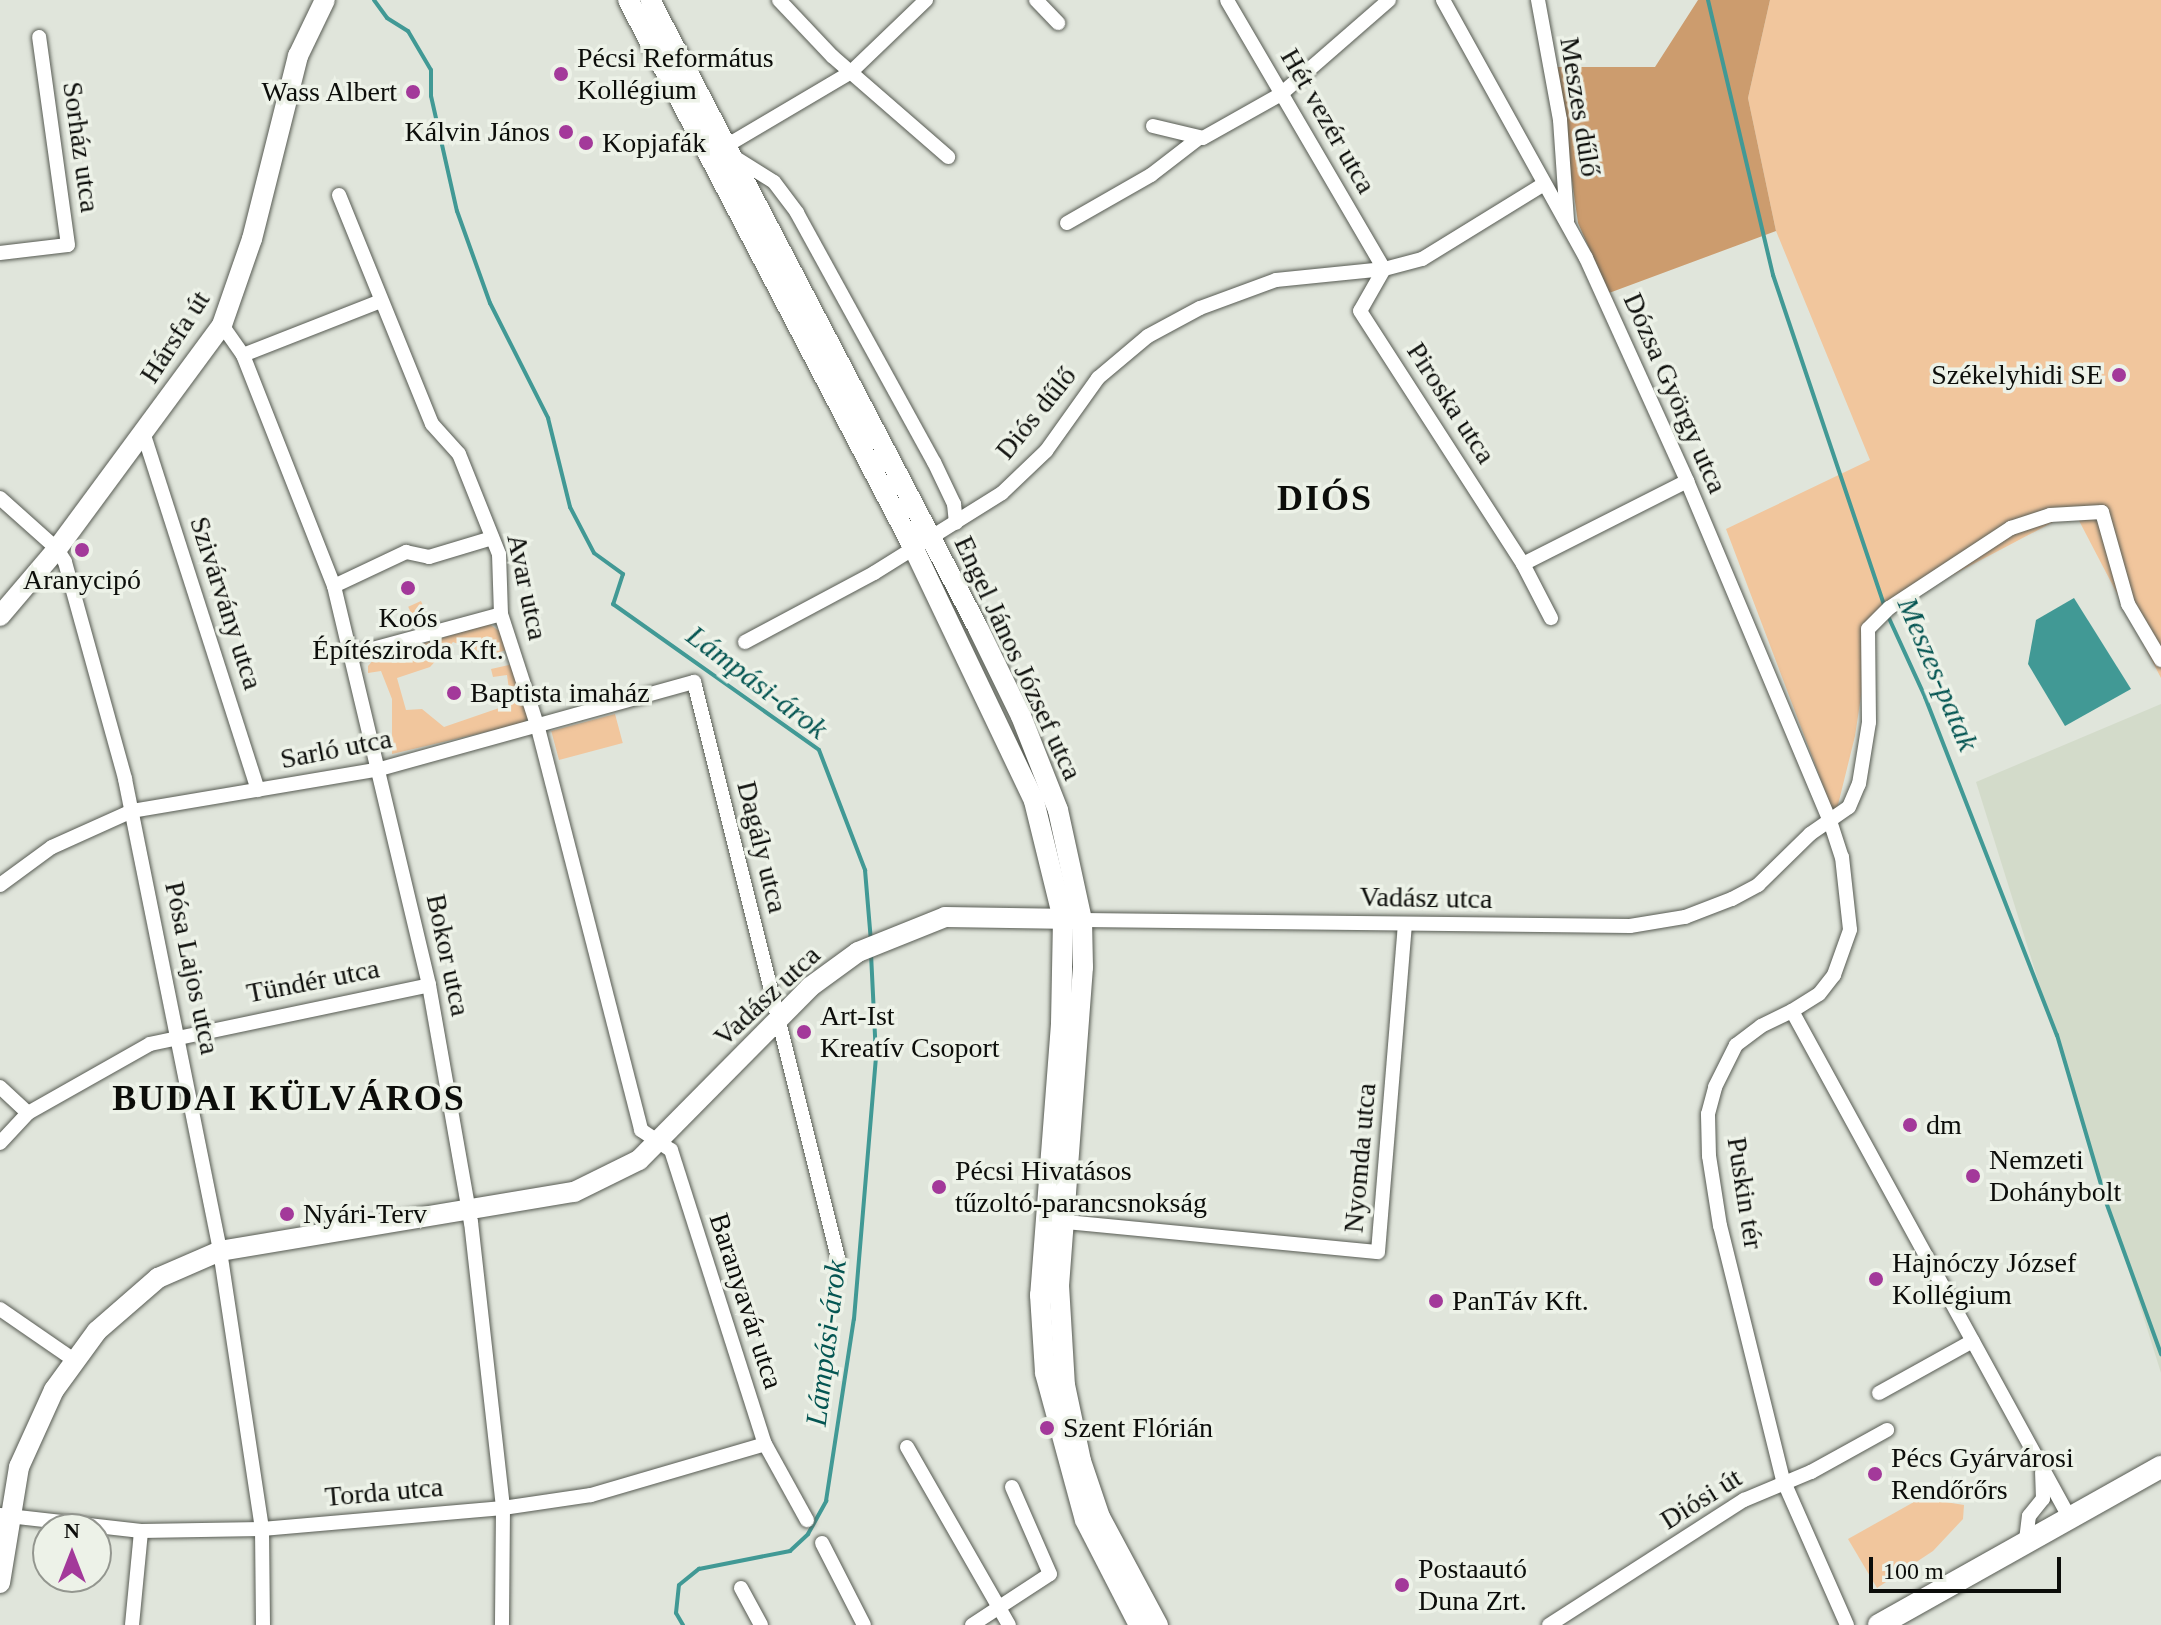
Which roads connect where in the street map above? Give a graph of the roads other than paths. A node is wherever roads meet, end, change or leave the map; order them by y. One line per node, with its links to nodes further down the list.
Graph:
1 (325, 0): 26 (street, Hársfa út)
2 (628, 0): 33 (street, Engel János József utca)
3 (650, 0): 17 (street, Engel János József utca)
4 (779, 0): 13 (street)
5 (926, 0): 13 (street)
6 (1036, 0): 11 (street)
7 (1227, 0): 14 (street, Hét vezér utca)
8 (1389, 0): 14 (street)
9 (1443, 0): 19 (street, Dózsa György utca)
10 (1538, 0): 21 (street, Meszes dűlő)
11 (1058, 23)
12 (39, 37): 23 (street, Sorház utca)
13 (851, 72): 17 (street); 18 (street)
14 (1281, 94): 16 (street); 24 (street, Hét vezér utca)
15 (1153, 126): 16 (street)
16 (1199, 138): 22 (street)
17 (729, 151): 31 (street); 33 (street, Engel János József utca)
18 (948, 157)
19 (1544, 184): 21 (street, Dózsa György utca); 24 (street)
20 (339, 195): 25 (street, Avar utca)
21 (1567, 222): 29 (street, Dózsa György utca)
22 (1067, 223)
23 (0, 253)
24 (1384, 269): 31 (street, Diós dűlő); 35 (street, Piroska utca)
25 (381, 301): 27 (street); 32 (street, Avar utca)
26 (222, 325): 27 (street, Bokor utca); 28 (street, Hársfa út)
27 (243, 355): 36 (street, Bokor utca)
28 (143, 432): 34 (street, Hársfa út); 46 (street, Szivárvány utca)
29 (1687, 481): 35 (street); 48 (street, Dózsa György utca)
30 (0, 498): 34 (street)
31 (956, 523): 33 (street, Diós dűlő)
32 (492, 538): 36 (street); 37 (street, Avar utca)
33 (922, 544): 40 (street, Diós dűlő); 50 (street, Engel János József utca)
34 (57, 549): 38 (street, Hársfa út); 47 (street, Pósa Lajos utca)
35 (1523, 564): 39 (street)
36 (334, 586): 41 (street, Bokor utca)
37 (501, 614): 41 (street); 44 (street, Avar utca)
38 (0, 616)
39 (1551, 618)
40 (745, 642)
41 (354, 654): 45 (street, Bokor utca)
42 (2159, 657): 48 (street, Vadász utca)
43 (694, 682): 44 (street, Sarló utca); 54 (street, Dagály utca)
44 (538, 728): 45 (street, Sarló utca); 58 (street, Avar utca)
45 (380, 769): 46 (street, Sarló utca); 52 (street, Bokor utca)
46 (258, 790): 47 (street, Sarló utca)
47 (132, 811): 49 (street, Sarló utca); 55 (street, Pósa Lajos utca)
48 (1830, 821): 51 (street, Vadász utca); 53 (street, Dózsa György utca)
49 (0, 885)
50 (1072, 920): 51 (street, Vadász utca); 54 (street, Vadász utca); 61 (street, Engel János József utca)
51 (1405, 926): 61 (street, Nyomda utca)
52 (429, 985): 55 (street, Tündér utca); 60 (street, Bokor utca)
53 (1792, 1011): 65 (street); 73 (street, Puskin tér)
54 (779, 1020): 58 (street, Vadász utca); 63 (street, Dagály utca)
55 (180, 1035): 57 (street, Tündér utca); 62 (street, Pósa Lajos utca)
56 (0, 1087): 57 (street)
57 (28, 1113): 59 (street, Tündér utca)
58 (660, 1141): 60 (street, Vadász utca); 69 (street, Baranyavár utca)
59 (0, 1143)
60 (470, 1213): 62 (street, Vadász utca); 75 (street, Bokor utca)
61 (1054, 1221): 93 (street, Engel János József utca); 94 (street, Engel János József utca)
62 (220, 1251): 66 (street, Vadász utca); 79 (street, Pósa Lajos utca)
63 (838, 1258)
64 (0, 1309): 66 (street)
65 (1973, 1341): 67 (street); 71 (street)
66 (74, 1360): 76 (street, Vadász utca)
67 (1879, 1393)
68 (1887, 1430): 73 (street, Diósi út)
69 (765, 1444): 75 (street, Torda utca); 78 (street, Baranyavár utca)
70 (907, 1447): 85 (street)
71 (2039, 1461): 77 (street); 81 (street)
72 (2161, 1467): 77 (main road)
73 (1783, 1480): 95 (street, Diósi út); 96 (street, Puskin tér)
74 (1012, 1487): 85 (street)
75 (503, 1508): 79 (street, Torda utca); 88 (street, Bokor utca)
76 (4, 1515): 80 (street, Torda utca); 83 (street, Vadász utca)
77 (2068, 1515): 81 (main road)
78 (807, 1520)
79 (262, 1529): 80 (street, Torda utca); 87 (street, Pósa Lajos utca)
80 (141, 1531): 86 (street)
81 (2026, 1540): 97 (main road)
82 (822, 1543): 90 (street)
83 (0, 1583)
84 (741, 1588): 89 (street)
85 (999, 1609): 91 (street); 92 (street)
86 (132, 1625)
87 (263, 1625)
88 (502, 1625)
89 (761, 1625)
90 (864, 1625)
91 (972, 1625)
92 (1009, 1625)
93 (1139, 1625)
94 (1158, 1625)
95 (1549, 1625)
96 (1847, 1625)
97 (1879, 1625)

